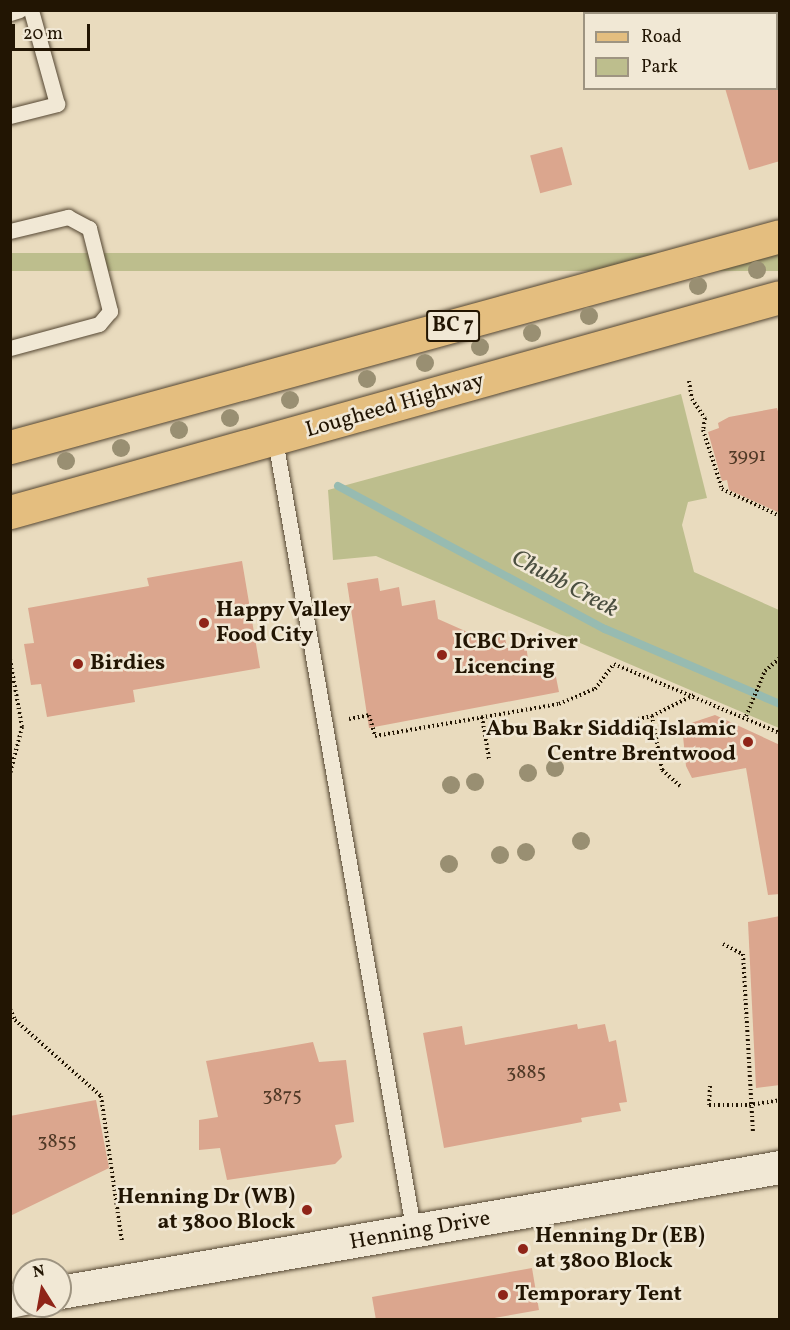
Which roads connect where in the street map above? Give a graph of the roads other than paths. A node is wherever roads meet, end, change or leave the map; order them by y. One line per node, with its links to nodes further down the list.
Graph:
1 (20, 10): 3 (lane)
2 (31, 10): 4 (lane)
3 (10, 13)
4 (10, 116)
5 (10, 231): 8 (lane)
6 (780, 236): 10 (main road, BC 7)
7 (780, 297): 9 (main road, Lougheed Highway)
8 (10, 348)
9 (275, 440): 11 (main road, Lougheed Highway); 13 (lane)
10 (10, 447)
11 (10, 512)
12 (780, 1167): 13 (street, Henning Drive)
13 (414, 1233): 14 (street, Henning Drive)
14 (72, 1290)

